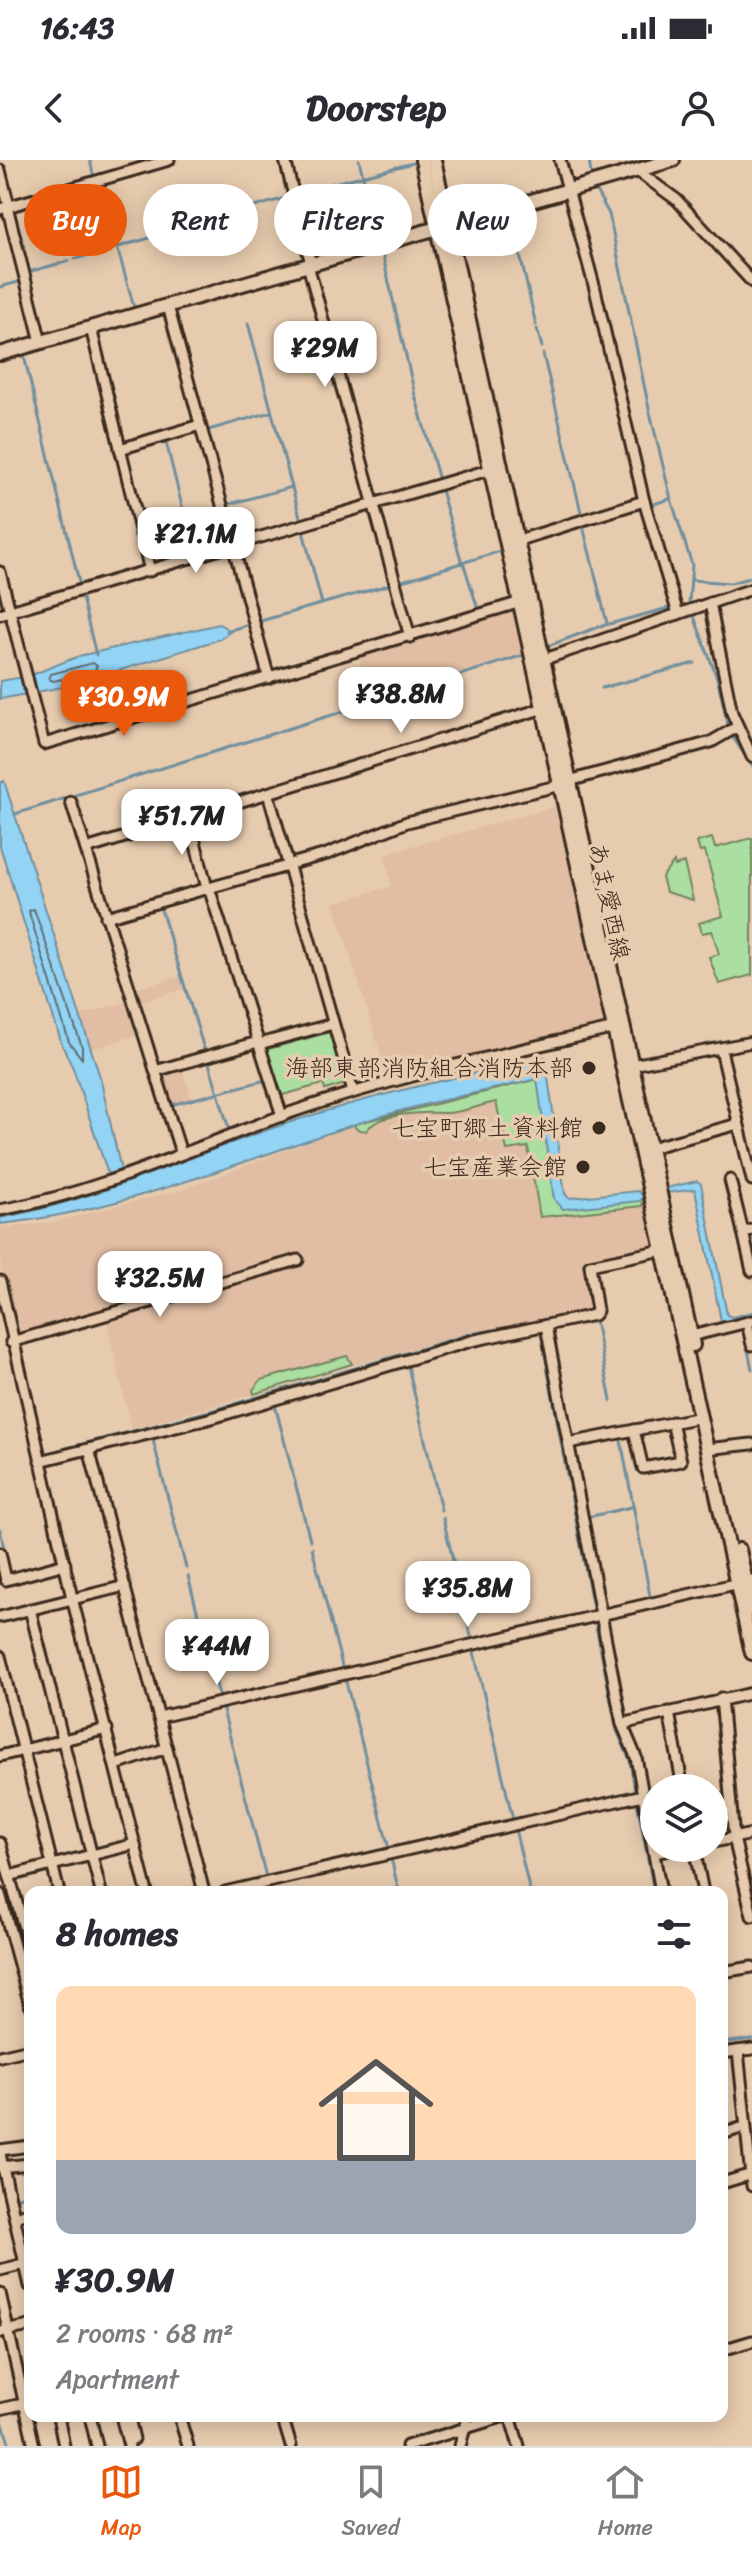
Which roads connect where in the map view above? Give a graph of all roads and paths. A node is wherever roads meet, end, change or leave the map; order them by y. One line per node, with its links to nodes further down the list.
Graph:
1 (169, 160): 13 (street)
2 (285, 160): 17 (street)
3 (422, 160): 9 (main road, あま愛西線)
4 (434, 160): 10 (main road, あま愛西線)
5 (560, 160): 11 (street)
6 (673, 160): 8 (main road)
7 (0, 170): 13 (street)
8 (636, 170): 11 (main road); 18 (street)
9 (430, 184)
10 (437, 184)
11 (575, 188): 12 (main road); 27 (street)
12 (537, 199)
13 (5, 207): 21 (street)
14 (428, 230): 17 (main road)
15 (449, 256): 25 (main road, あま愛西線)
16 (450, 256): 28 (main road, あま愛西線)
17 (310, 265): 19 (main road); 26 (street)
18 (752, 282)
19 (168, 306): 20 (main road); 23 (street)
20 (91, 328): 21 (main road); 24 (street)
21 (41, 342): 22 (main road)
22 (0, 354)
23 (200, 425): 24 (street); 29 (street)
24 (120, 449): 30 (street)
25 (492, 469): 26 (street); 33 (main road, あま愛西線)
26 (373, 504): 29 (street); 37 (street)
27 (645, 505): 28 (street); 35 (street)
28 (516, 541): 38 (main road, あま愛西線)
29 (233, 547): 30 (street); 39 (street)
30 (150, 571): 36 (street)
31 (0, 572): 36 (street)
32 (752, 589): 34 (street)
33 (521, 602): 37 (street); 40 (main road, あま愛西線)
34 (710, 603): 35 (street); 41 (street)
35 (687, 611): 38 (street)
36 (5, 613): 39 (street)
37 (410, 637): 39 (street)
38 (542, 660): 43 (main road, あま愛西線)
39 (269, 678)
40 (544, 708): 43 (main road, あま愛西線); 44 (street)
41 (731, 729): 42 (street); 43 (street)
42 (752, 757)
43 (565, 783): 48 (street); 52 (main road, あま愛西線); 56 (main road, あま愛西線)
44 (268, 793): 46 (street); 48 (street)
45 (71, 802): 47 (street)
46 (189, 818): 47 (street); 49 (street)
47 (86, 849): 50 (street)
48 (287, 865): 49 (street); 51 (street)
49 (208, 888): 50 (street); 54 (street)
50 (106, 917): 57 (street)
51 (333, 1024): 54 (street); 58 (street)
52 (615, 1028): 56 (main road, あま愛西線); 58 (street)
53 (752, 1042): 55 (street)
54 (258, 1043): 57 (street); 59 (street)
55 (721, 1050): 56 (street); 60 (street)
56 (628, 1066): 61 (main road, あま愛西線); 67 (main road, あま愛西線)
57 (155, 1071): 62 (street)
58 (353, 1092): 59 (street)
59 (282, 1116): 62 (street)
60 (738, 1124): 61 (street); 64 (street)
61 (650, 1148): 73 (main road, あま愛西線)
62 (181, 1153): 65 (street)
63 (730, 1180): 66 (street)
64 (752, 1180)
65 (0, 1210)
66 (747, 1231): 69 (street)
67 (663, 1250): 72 (street); 76 (main road, あま愛西線)
68 (298, 1260): 74 (street)
69 (752, 1271)
70 (0, 1281): 74 (street)
71 (750, 1321): 73 (street); 75 (street)
72 (546, 1326): 79 (street); 82 (street)
73 (691, 1336): 81 (main road, あま愛西線)
74 (11, 1342): 83 (street)
75 (752, 1345)
76 (701, 1417): 77 (street); 86 (main road, あま愛西線)
77 (672, 1422): 78 (street); 78 (street)
78 (634, 1430): 79 (street)
79 (569, 1443): 91 (street)
80 (752, 1444): 81 (street)
81 (715, 1448): 86 (main road, あま愛西線)
82 (89, 1449): 83 (street); 87 (street)
83 (40, 1461): 85 (street)
84 (0, 1553): 85 (street)
85 (65, 1564): 88 (street)
86 (745, 1581): 90 (main road, あま愛西線); 91 (street); 93 (main road, あま愛西線)
87 (125, 1586): 88 (street); 98 (street)
88 (72, 1598): 89 (street); 100 (street)
89 (30, 1609): 92 (street); 101 (street)
90 (752, 1610)
91 (601, 1616): 98 (street); 99 (street)
92 (0, 1617)
93 (752, 1653)
94 (0, 1656): 103 (street)
95 (752, 1693): 96 (street)
96 (721, 1698): 97 (street); 110 (street)
97 (669, 1712): 99 (street); 106 (street)
98 (159, 1717): 102 (street)
99 (622, 1724): 107 (street)
100 (107, 1729): 101 (street); 105 (street)
101 (63, 1740): 103 (street); 114 (street)
102 (167, 1748): 105 (street); 122 (street)
103 (24, 1750): 104 (street); 117 (street)
104 (0, 1756)
105 (116, 1765): 112 (street)
106 (680, 1774)
107 (640, 1779)
108 (640, 1796): 123 (street)
109 (752, 1834): 110 (street)
110 (734, 1838): 111 (street); 127 (street)
111 (728, 1839)
112 (135, 1844): 114 (street); 121 (street)
113 (1, 1849): 118 (street)
114 (92, 1855): 117 (street); 120 (street)
115 (656, 1862): 124 (street)
116 (697, 1862): 125 (street)
117 (52, 1865): 118 (street); 119 (street)
118 (9, 1876): 128 (street)
119 (57, 1886)
120 (100, 1886)
121 (146, 1886)
122 (202, 1886)
123 (251, 1886)
124 (660, 1886)
125 (702, 1886)
126 (0, 1894): 131 (street)
127 (752, 1916)
128 (24, 1928)
129 (752, 1967): 130 (street)
130 (728, 1971)
131 (24, 1976)
132 (752, 2049): 134 (street)
133 (24, 2050): 136 (street)
134 (738, 2051): 135 (street); 137 (street)
135 (728, 2052)
136 (0, 2056)
137 (744, 2127): 138 (street); 143 (street)
138 (728, 2132)
139 (24, 2147): 140 (street)
140 (0, 2152): 142 (street)
141 (24, 2165): 142 (street)
142 (1, 2167): 147 (street)
143 (751, 2174): 144 (street); 145 (street)
144 (728, 2181)
145 (752, 2186)
146 (24, 2214): 147 (street)
147 (15, 2217): 148 (street)
148 (24, 2259)
149 (24, 2264): 150 (street)
150 (0, 2270)
151 (0, 2293): 153 (street)
152 (24, 2327): 153 (street)
153 (4, 2331): 156 (street)
154 (752, 2341): 155 (street)
155 (728, 2347)
156 (24, 2394)
157 (24, 2404): 158 (street)
158 (0, 2409)
159 (30, 2422): 169 (street)
160 (59, 2422): 170 (street)
161 (91, 2422): 171 (street)
162 (126, 2422): 172 (street)
163 (181, 2422): 173 (street)
164 (284, 2422): 174 (street)
165 (466, 2422): 168 (street)
166 (486, 2422): 168 (street)
167 (509, 2422): 177 (street)
168 (465, 2428): 175 (street); 176 (street)
169 (34, 2446)
170 (64, 2446)
171 (97, 2446)
172 (132, 2446)
173 (188, 2446)
174 (291, 2446)
175 (407, 2446)
176 (460, 2446)
177 (519, 2446)

